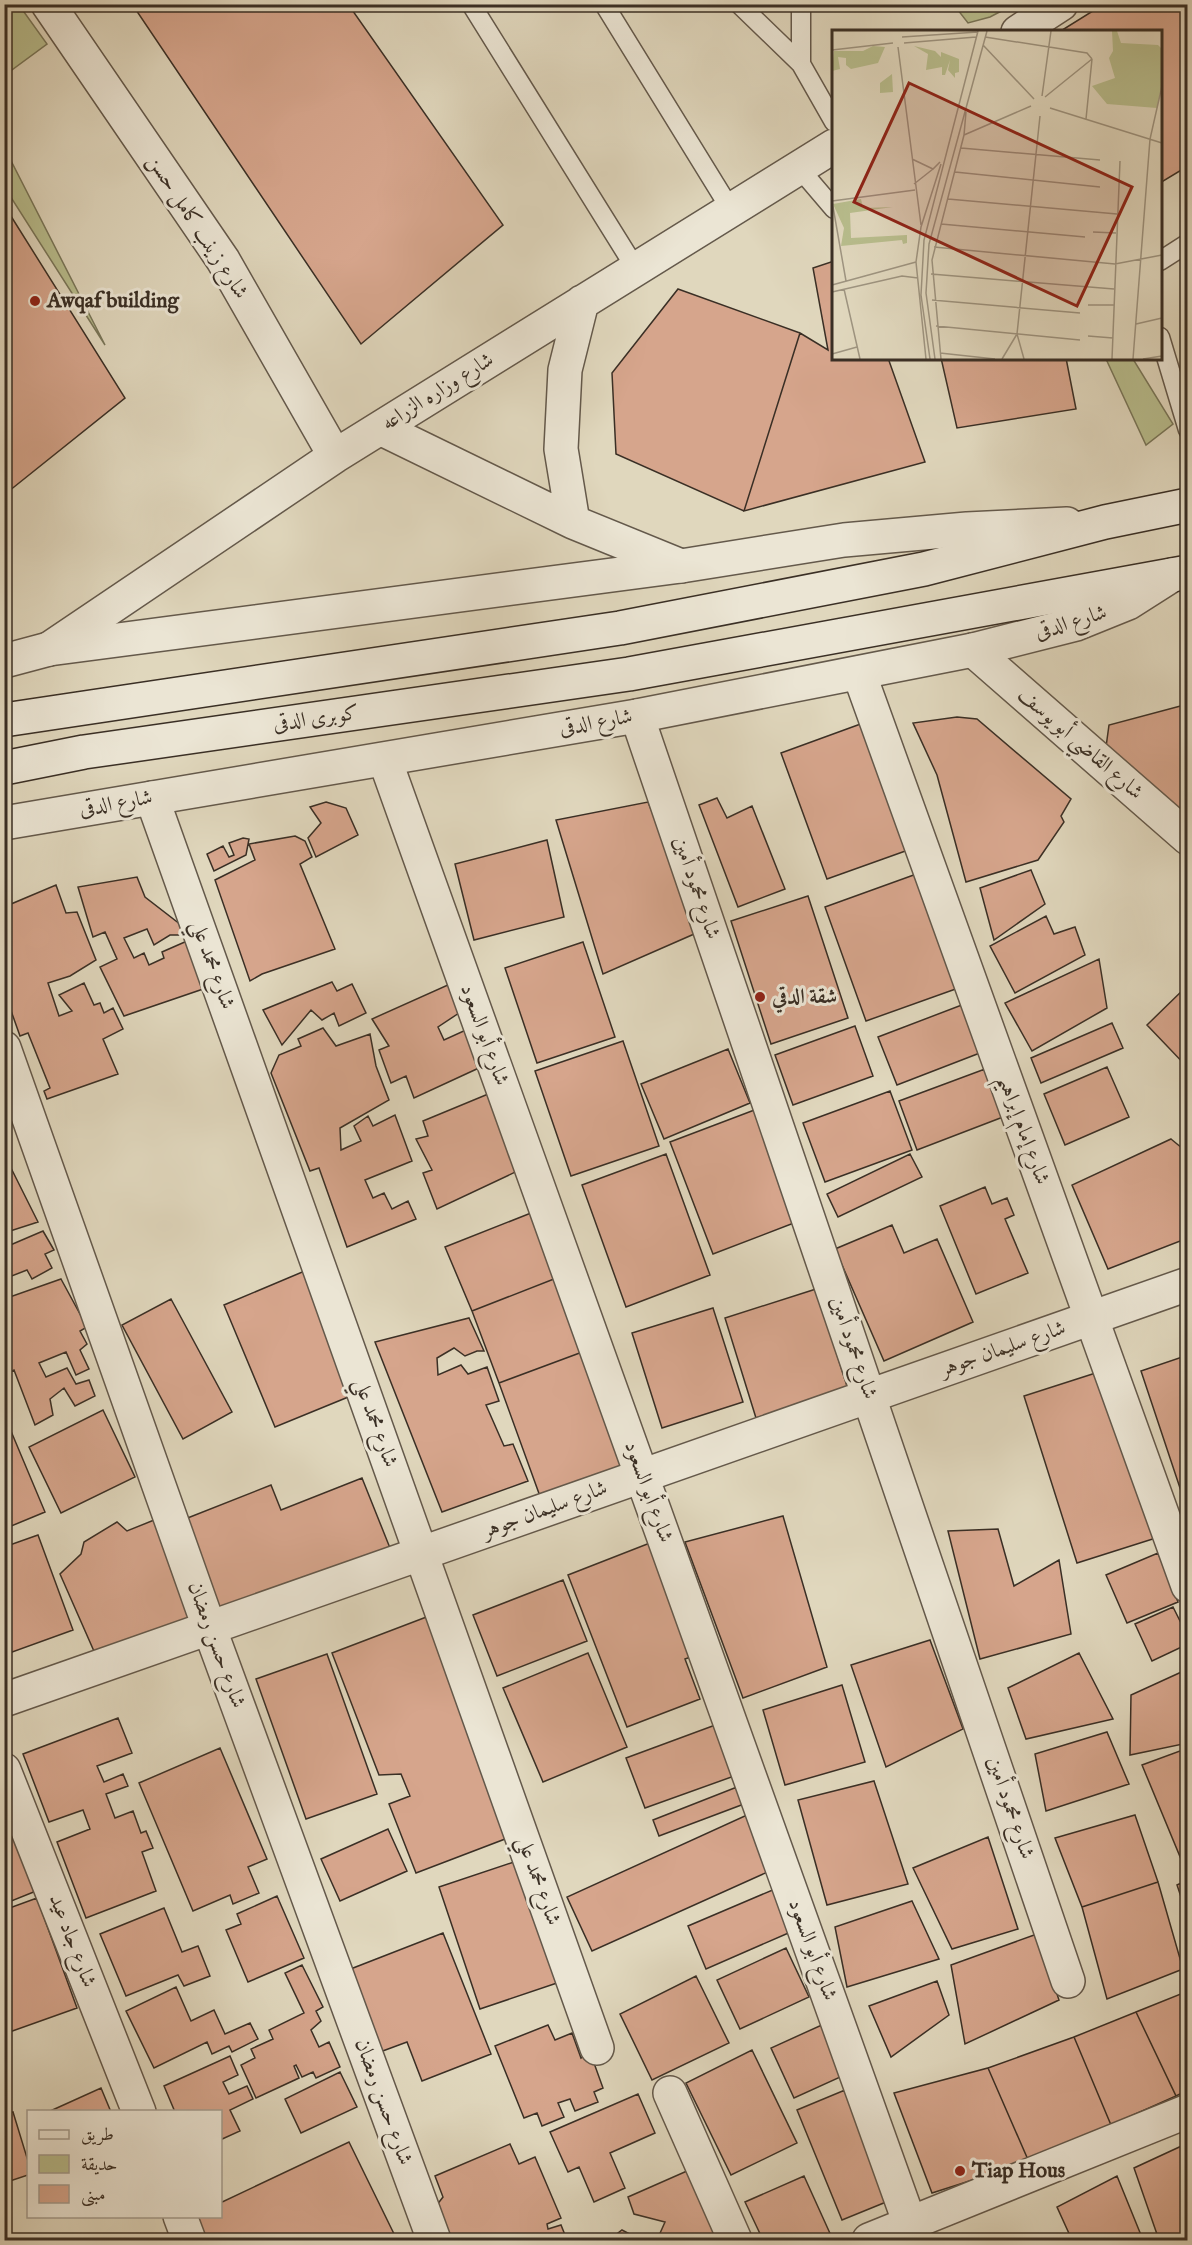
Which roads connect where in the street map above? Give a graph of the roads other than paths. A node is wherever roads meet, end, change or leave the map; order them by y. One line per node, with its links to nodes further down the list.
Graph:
1 (48, 4): 22 (street, شارع زينب كامل حسن)
2 (471, 4): 16 (lane)
3 (604, 4): 13 (lane)
4 (739, 4): 8 (lane)
5 (801, 4): 8 (lane)
6 (1061, 4): 7 (street)
7 (1021, 30)
8 (801, 64): 9 (lane)
9 (832, 118)
10 (832, 147): 11 (street, شارع وزاره الزراعه)
11 (799, 168): 12 (lane); 13 (street, شارع وزاره الزراعه)
12 (832, 207)
13 (731, 210): 16 (street, شارع وزاره الزراعه)
14 (1188, 243): 15 (lane)
15 (1162, 260)
16 (636, 269): 17 (street, شارع وزاره الزراعه)
17 (582, 302): 20 (street, شارع وزاره الزراعه); 24 (street)
18 (1162, 339): 19 (lane)
19 (1180, 374): 21 (lane)
20 (380, 428): 22 (street, شارع وزاره الزراعه); 24 (street)
21 (1188, 430)
22 (335, 456): 28 (street, شارع وزاره الزراعه)
23 (1188, 505): 25 (street)
24 (573, 522): 26 (street)
25 (1105, 522): 26 (street); 34 (street)
26 (681, 566): 28 (street)
27 (1180, 573): 29 (street, شارع الدقى); 32 (street, شارع الدقى)
28 (49, 649): 30 (street)
29 (973, 650): 31 (street, شارع الدقى); 39 (street, شارع القاضي أبو يوسف)
30 (4, 661)
31 (859, 673): 33 (street, شارع الدقى); 42 (street, شارع إمام إبراهيم)
32 (629, 674): 36 (street, كوبرى الدقى)
33 (638, 716): 35 (street, شارع الدقى); 43 (street, شارع محمود أمين)
34 (4, 720)
35 (385, 760): 37 (street, شارع الدقى); 44 (street, شارع أبو السعود)
36 (4, 768)
37 (152, 798): 38 (street, شارع الدقى); 45 (street, شارع محمد علي)
38 (4, 823)
39 (1188, 838)
40 (4, 1047): 47 (street, شارع حسن رمضان)
41 (1188, 1284): 42 (street, شارع سليمان جوهر)
42 (1091, 1318): 43 (street, شارع سليمان جوهر); 46 (street, شارع إمام إبراهيم)
43 (869, 1396): 44 (street, شارع سليمان جوهر); 50 (street, شارع محمود أمين)
44 (642, 1475): 45 (street, شارع سليمان جوهر); 56 (street, شارع أبو السعود)
45 (422, 1554): 47 (street, شارع سليمان جوهر); 51 (street, شارع محمد علي)
46 (1185, 1571)
47 (209, 1627): 48 (street, شارع سليمان جوهر); 58 (street, شارع حسن رمضان)
48 (4, 1700)
49 (4, 1770): 53 (street, شارع جاد عيد)
50 (1068, 1981)
51 (597, 2048)
52 (670, 2092): 59 (street)
53 (138, 2110)
54 (1188, 2111): 56 (street)
55 (180, 2218): 57 (street)
56 (910, 2224): 60 (street)
57 (189, 2241)
58 (434, 2241)
59 (735, 2241)
60 (869, 2241)

